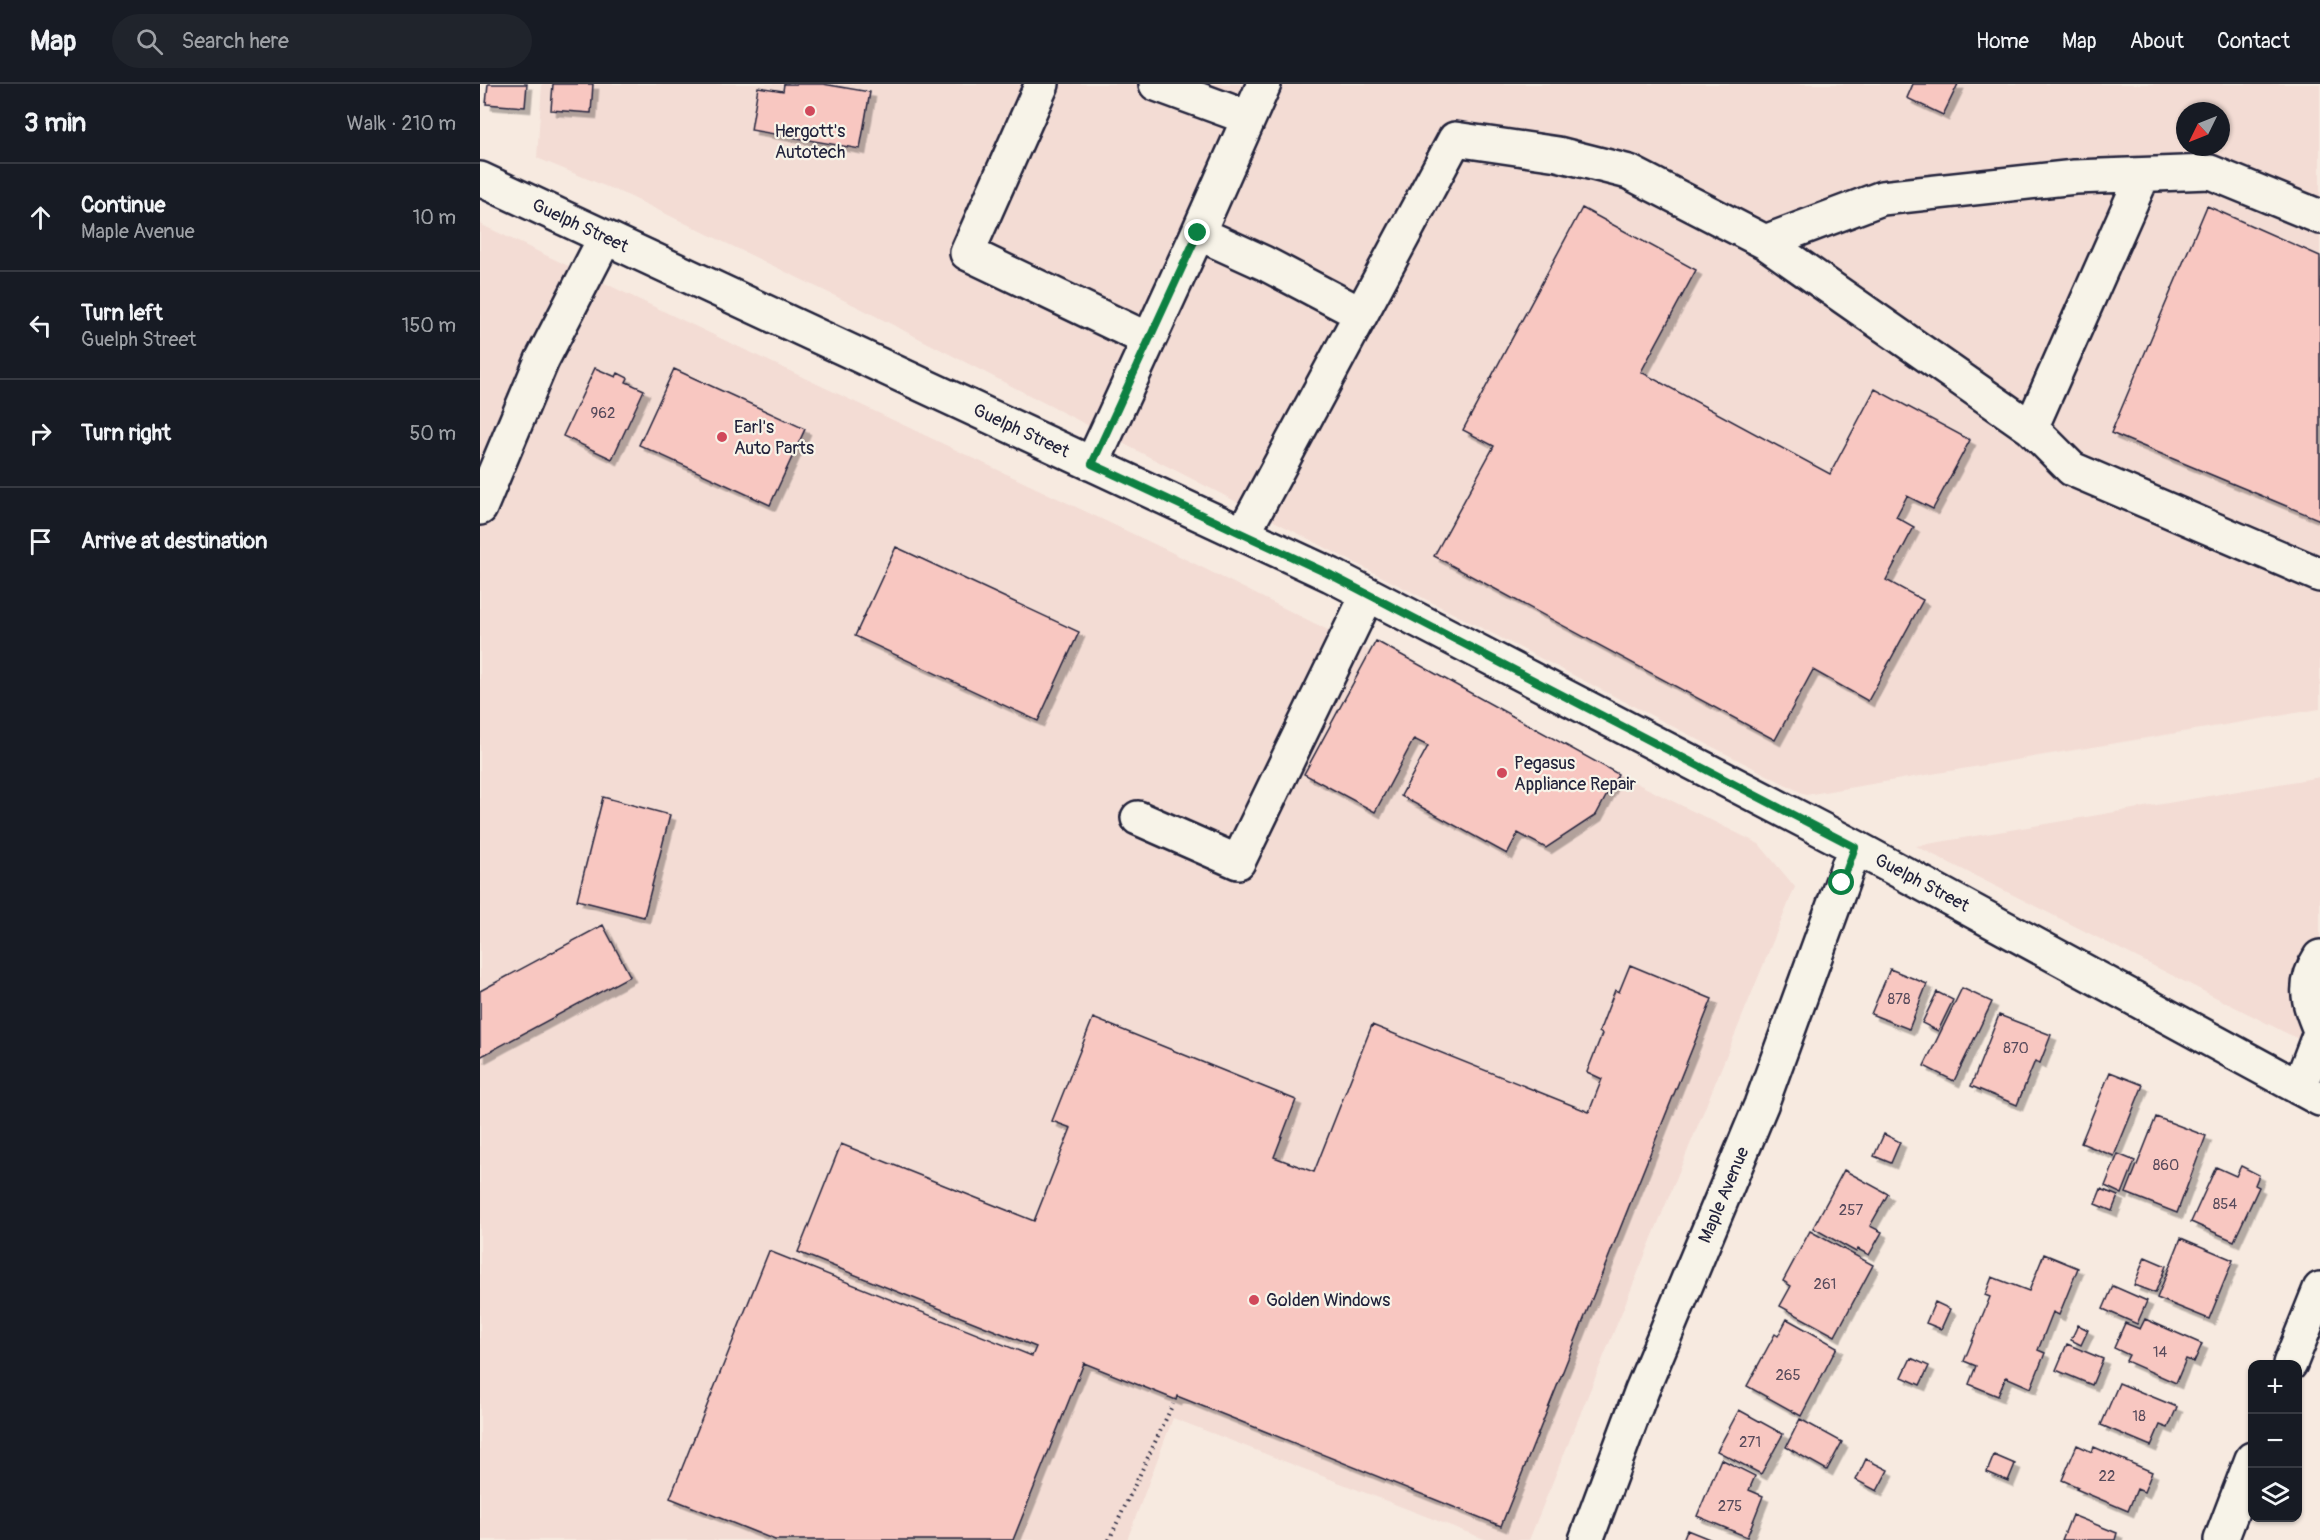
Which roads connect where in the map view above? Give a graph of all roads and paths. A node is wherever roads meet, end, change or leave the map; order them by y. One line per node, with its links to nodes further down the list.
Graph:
1 (1042, 84): 12 (street)
2 (1156, 84): 4 (street)
3 (1264, 84): 4 (street)
4 (1249, 118): 8 (street)
5 (2142, 175): 7 (street); 10 (street); 13 (street)
6 (480, 180): 9 (street, Guelph Street)
7 (2320, 217)
8 (1198, 233): 11 (street); 12 (street)
9 (605, 238): 14 (street, Guelph Street); 15 (street)
10 (1765, 242): 11 (street); 13 (street)
11 (1361, 314): 16 (street)
12 (1149, 340): 14 (street)
13 (2031, 428): 17 (street)
14 (1092, 464): 16 (street, Guelph Street)
15 (480, 508)
16 (1243, 534): 18 (street, Guelph Street)
17 (2320, 575)
18 (1368, 594): 19 (street); 20 (street, Guelph Street)
19 (1138, 818)
20 (1855, 847): 23 (street, Guelph Street); 29 (street, Maple Avenue)
21 (2320, 957): 22 (street)
22 (2320, 1031): 23 (street)
23 (2310, 1093)
24 (2320, 1288): 25 (street)
25 (2292, 1360)
26 (1173, 1404): 28 (path)
27 (2250, 1468): 30 (street)
28 (1109, 1540)
29 (1586, 1540)
30 (2221, 1540)

